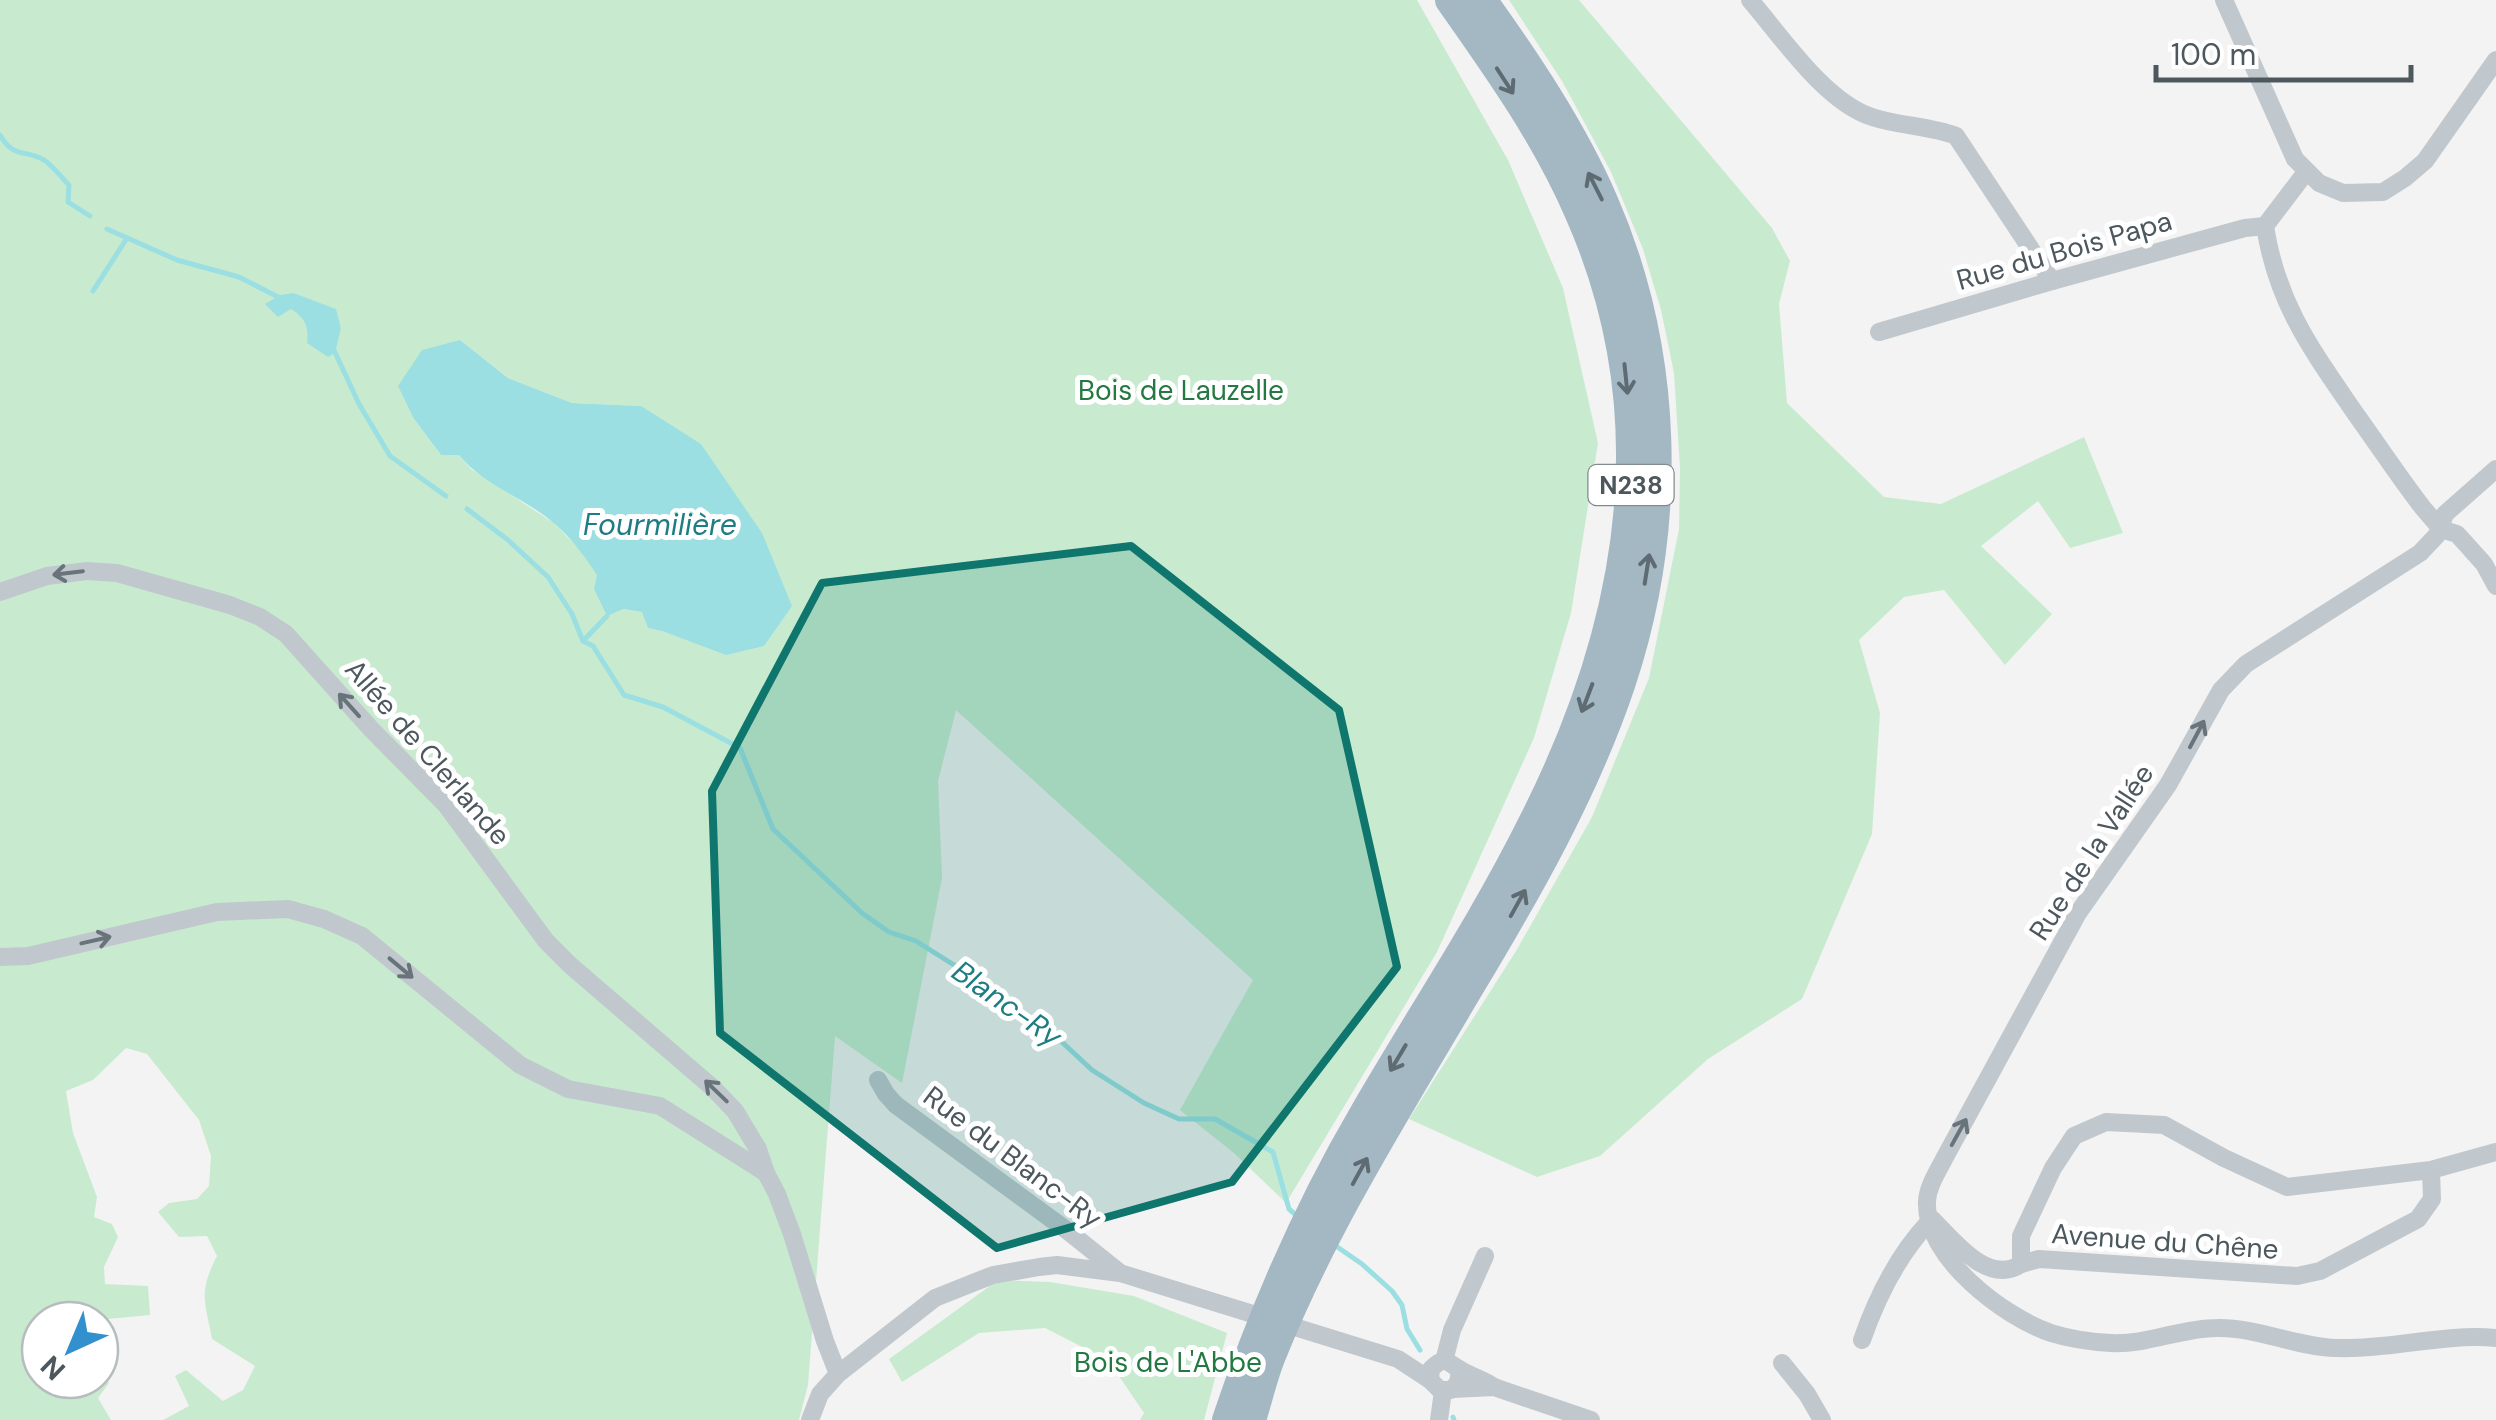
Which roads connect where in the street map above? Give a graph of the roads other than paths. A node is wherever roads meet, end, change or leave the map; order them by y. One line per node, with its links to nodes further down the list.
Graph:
1 (1450, 0): 15 (highway, N238, one-way to 15)
2 (1482, 0): 15 (highway, N238, one-way to 2)
3 (1750, 0): 8 (street)
4 (2224, 0): 6 (street)
5 (2496, 60): 6 (street)
6 (2306, 172): 7 (street)
7 (2265, 226): 8 (street, Rue du Bois Papa); 11 (street)
8 (2052, 281): 9 (street, Rue du Bois Papa)
9 (1880, 332)
10 (2496, 469): 11 (street, Rue de la Vallée)
11 (2440, 529): 12 (street); 20 (street, Rue de la Vallée, one-way to 11)
12 (2496, 586)
13 (0, 592): 19 (street, Allée de Clerlande, one-way to 13)
14 (0, 957): 19 (street, one-way to 19)
15 (1459, 981): 30 (highway, N238, one-way to 30); 31 (highway, N238, one-way to 15)
16 (878, 1080): 23 (street, Rue du Blanc-Ry)
17 (2496, 1152): 18 (street, Avenue du Chêne)
18 (2432, 1170): 22 (street, Avenue du Chêne); 22 (street, Avenue du Chêne)
19 (766, 1173): 27 (street, Allée de Clerlande)
20 (1928, 1218): 22 (street, Avenue du Chêne); 24 (street); 25 (street)
21 (1485, 1256): 28 (street)
22 (2021, 1264)
23 (1120, 1272): 27 (street, Rue du Blanc-Ry); 28 (street, Rue du Blanc-Ry)
24 (2496, 1338)
25 (1862, 1340)
26 (1782, 1363): 34 (street)
27 (838, 1374): 29 (street, Rue du Blanc-Ry)
28 (1444, 1376): 32 (street); 33 (street, Rue du Blanc-Ry)
29 (810, 1420)
30 (1226, 1420)
31 (1251, 1420)
32 (1440, 1420)
33 (1591, 1420)
34 (1822, 1420)

